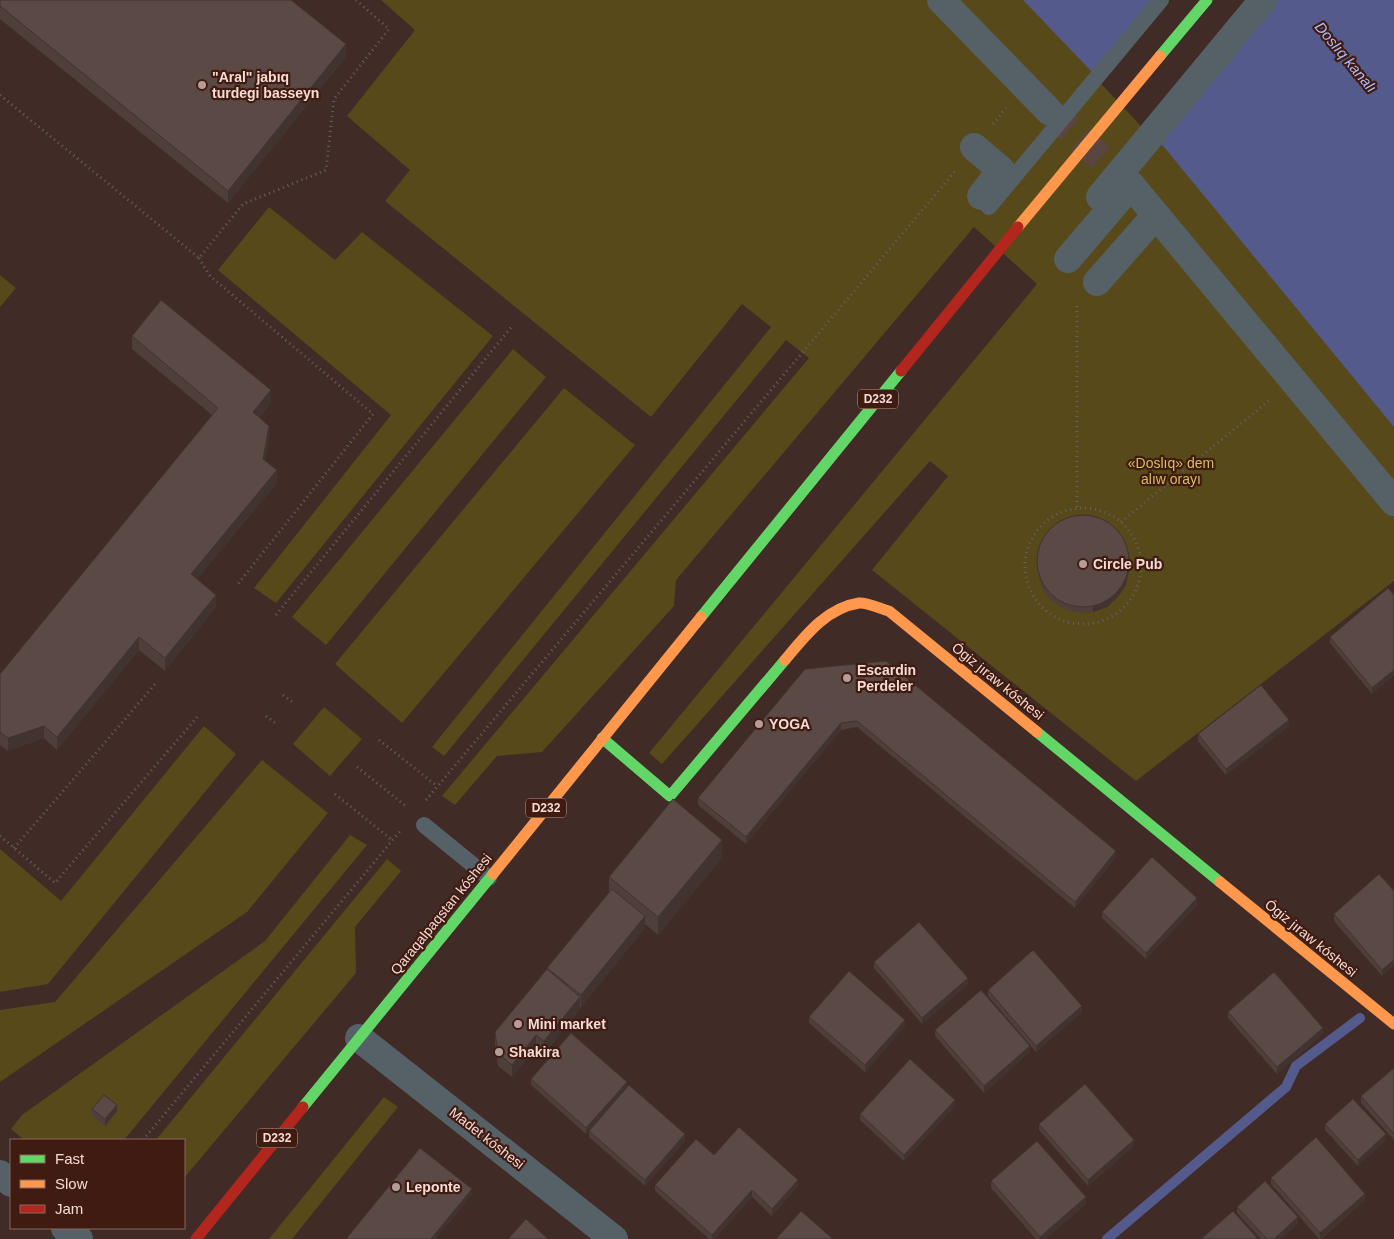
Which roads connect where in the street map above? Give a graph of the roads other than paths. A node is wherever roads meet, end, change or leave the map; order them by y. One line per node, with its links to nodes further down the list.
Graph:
1 (941, 0): 5 (street)
2 (1161, 0): 7 (lane)
3 (1207, 0): 11 (main road, Qaraqalpaqstan kóshesi / D232)
4 (1262, 0): 8 (street)
5 (1049, 111)
6 (974, 147): 7 (street)
7 (985, 202)
8 (1156, 215): 9 (street); 10 (street)
9 (1097, 282)
10 (1394, 502)
11 (602, 738): 13 (main road, Qaraqalpaqstan kóshesi / D232); 14 (main road, Ógiz jıraw kóshesi)
12 (424, 825): 13 (lane)
13 (489, 878): 15 (main road, Qaraqalpaqstan kóshesi / D232)
14 (1394, 1024)
15 (359, 1038): 20 (main road, Qaraqalpaqstan kóshesi / D232); 21 (street, Madet kóshesi)
16 (0, 1174): 17 (street)
17 (10, 1182)
18 (66, 1229): 19 (street)
19 (79, 1239)
20 (196, 1239)
21 (614, 1239)

